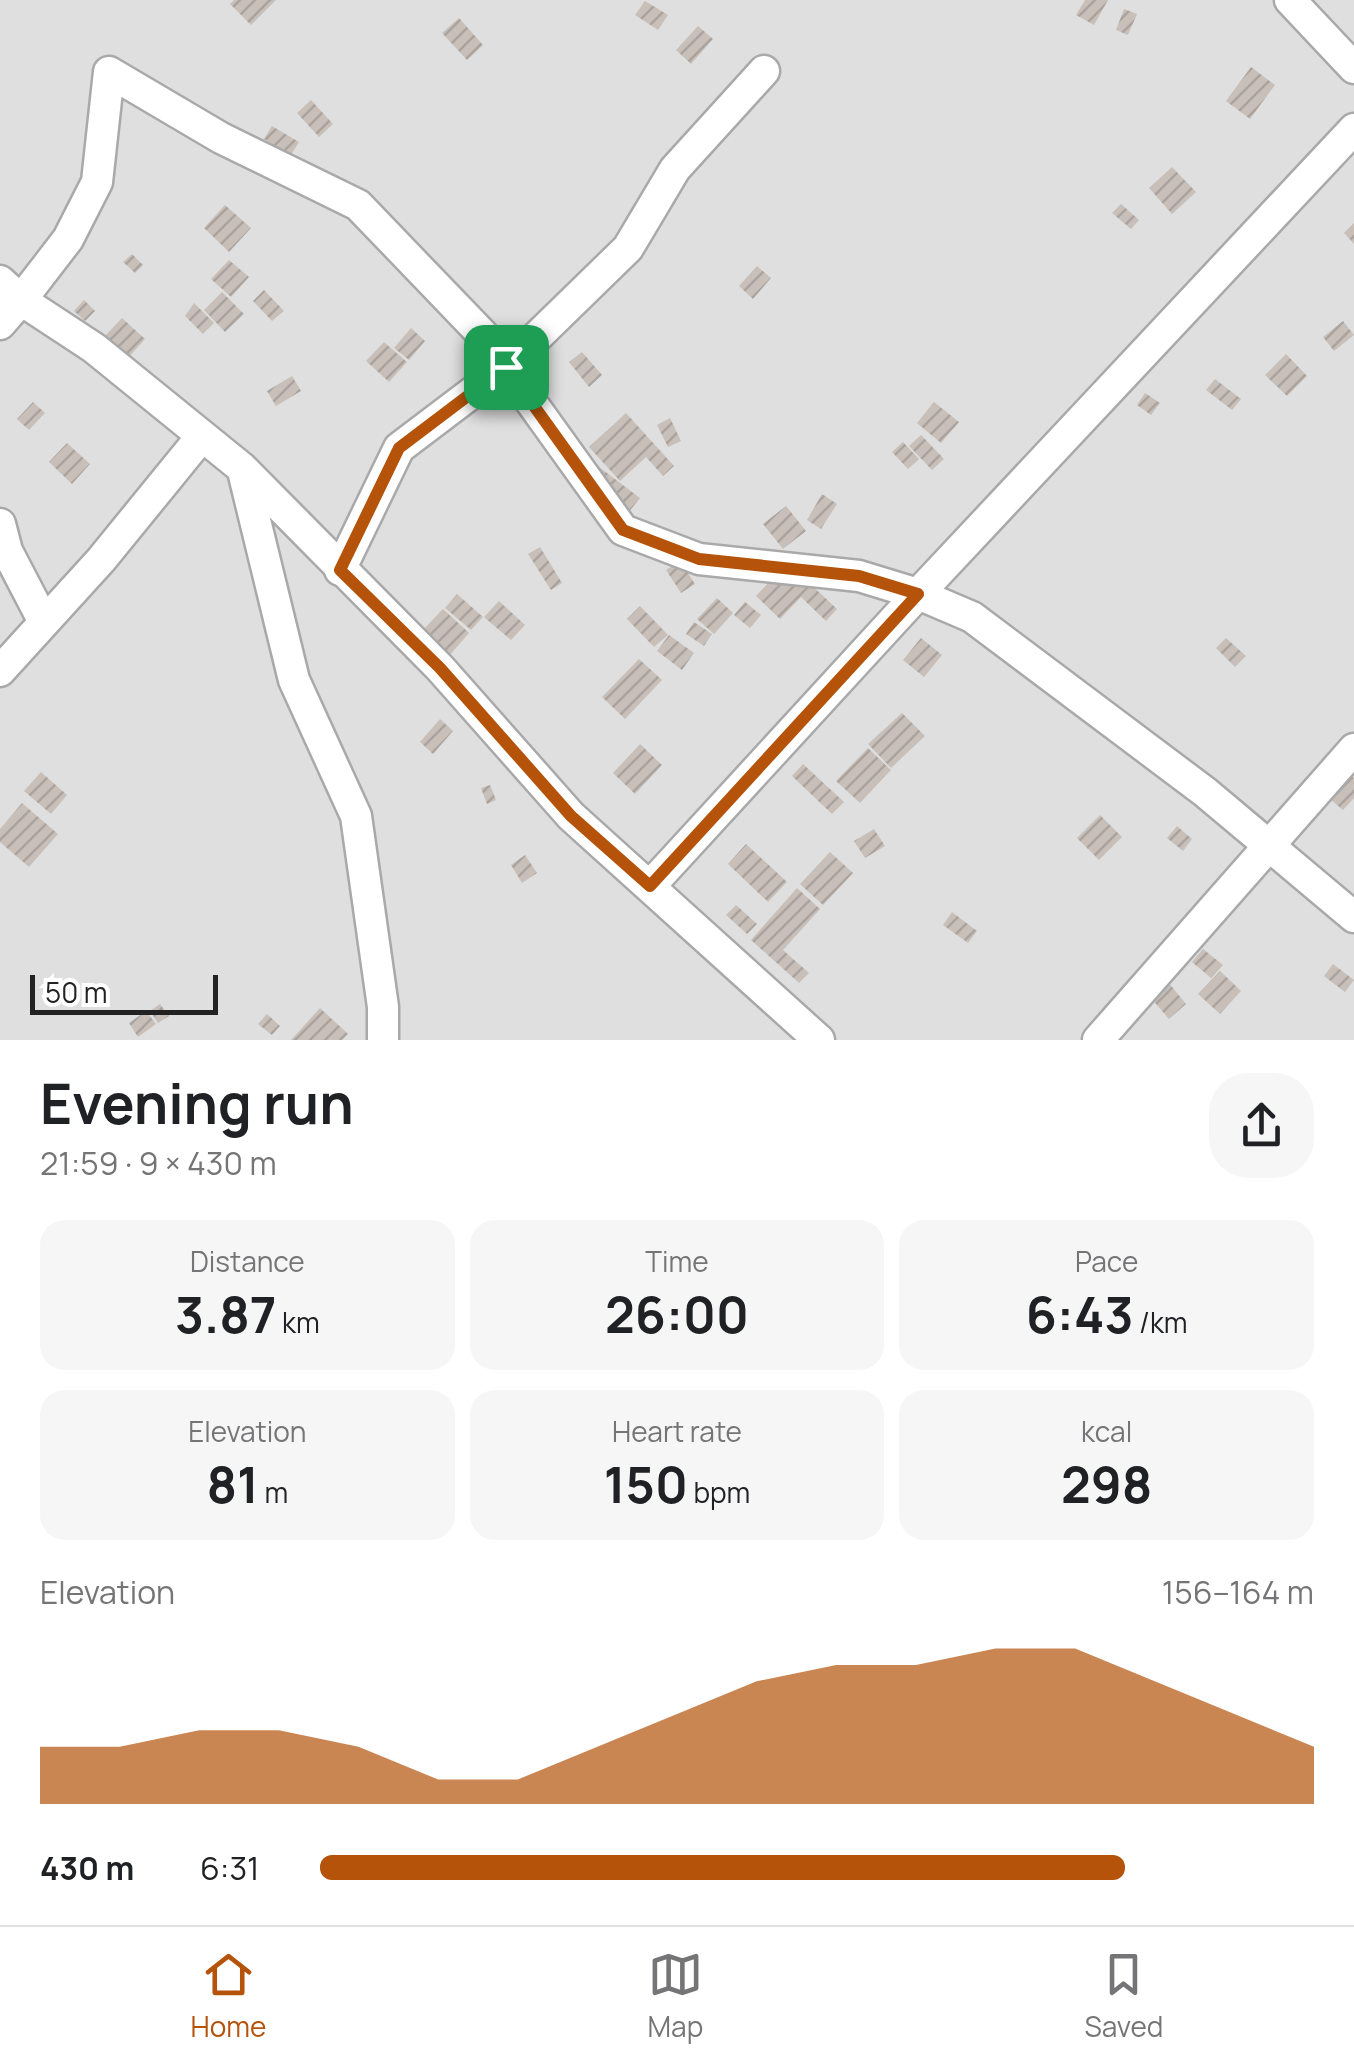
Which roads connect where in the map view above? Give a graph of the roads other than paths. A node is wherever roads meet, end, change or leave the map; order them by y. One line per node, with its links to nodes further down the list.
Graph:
1 (1290, 0): 2 (street)
2 (1354, 68)
3 (764, 71): 7 (street)
4 (1354, 129): 12 (street)
5 (11, 290): 6 (street); 7 (street); 8 (street)
6 (0, 324)
7 (506, 367): 11 (street); 12 (street)
8 (202, 436): 9 (street); 13 (street)
9 (242, 468): 11 (street); 19 (street)
10 (0, 524): 13 (street)
11 (340, 570): 17 (street)
12 (918, 594): 16 (street); 17 (street)
13 (44, 622): 14 (street)
14 (0, 671)
15 (1354, 749): 16 (street)
16 (1270, 846): 18 (street); 21 (street)
17 (650, 886): 20 (street)
18 (1354, 917)
19 (383, 1040)
20 (819, 1040)
21 (1098, 1040)

